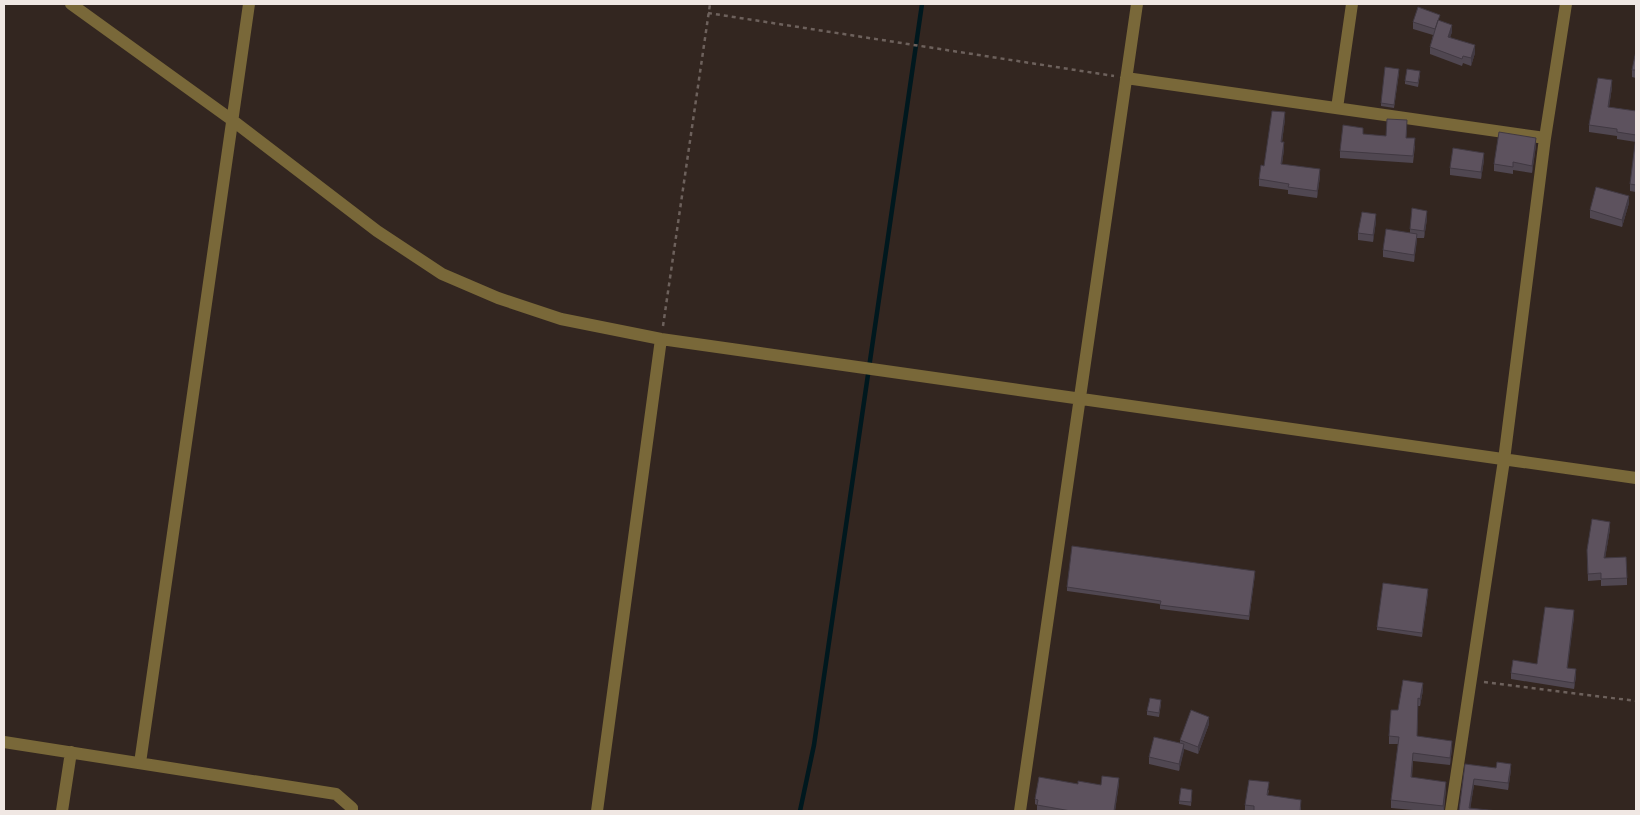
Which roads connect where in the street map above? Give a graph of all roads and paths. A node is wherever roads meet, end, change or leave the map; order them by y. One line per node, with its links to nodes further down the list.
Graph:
1 (71, 4): 10 (street)
2 (249, 4): 10 (street)
3 (710, 4): 7 (path)
4 (1137, 4): 8 (street)
5 (1352, 4): 9 (street)
6 (1566, 4): 11 (street)
7 (708, 13): 8 (path); 12 (path)
8 (1126, 78): 9 (street); 13 (street)
9 (1337, 108): 11 (street)
10 (232, 120): 12 (street); 20 (street)
11 (1545, 138): 14 (street)
12 (662, 340): 13 (street); 23 (street)
13 (1079, 399): 14 (street); 24 (street)
14 (1504, 460): 15 (street); 16 (street)
15 (1636, 478)
16 (1471, 680): 17 (path); 25 (street)
17 (1636, 702)
18 (4, 742): 19 (street)
19 (71, 752): 20 (street); 21 (street)
20 (140, 763): 22 (street)
21 (62, 811)
22 (352, 811)
23 (596, 811)
24 (1020, 811)
25 (1451, 811)

